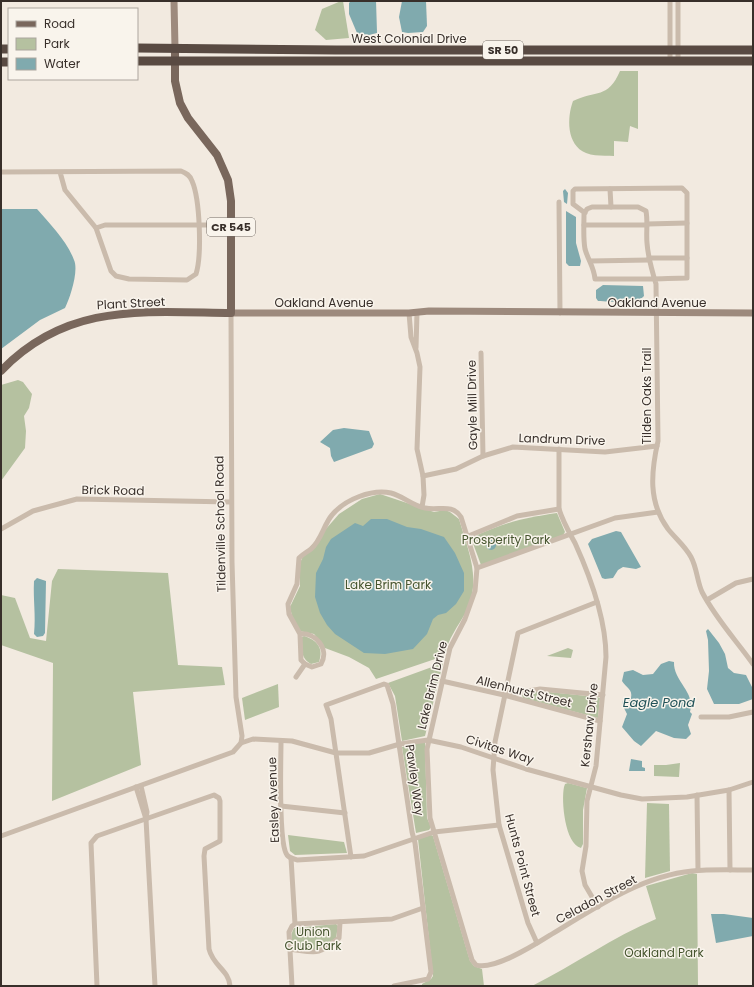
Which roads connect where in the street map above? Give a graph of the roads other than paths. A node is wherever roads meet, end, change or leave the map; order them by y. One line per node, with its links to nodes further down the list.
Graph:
1 (174, 1): 5 (street, CR 545)
2 (670, 2): 3 (street); 7 (street)
3 (678, 2): 7 (street)
4 (138, 48): 5 (highway, West Colonial Drive / SR 50)
5 (175, 48): 6 (highway, West Colonial Drive / SR 50); 10 (main road, CR 545)
6 (460, 50): 7 (highway, West Colonial Drive / SR 50); 12 (street)
7 (674, 50): 8 (highway, West Colonial Drive / SR 50); 13 (street); 13 (street)
8 (753, 50)
9 (138, 61): 10 (highway, West Colonial Drive / SR 50)
10 (174, 61): 12 (highway, West Colonial Drive / SR 50); 22 (main road, Tildenville School Road / CR 545)
11 (753, 61): 13 (highway, West Colonial Drive / SR 50)
12 (460, 62): 13 (highway, West Colonial Drive / SR 50)
13 (674, 62)
14 (1, 172): 15 (street)
15 (60, 172): 20 (street); 25 (street)
16 (610, 189): 18 (street); 19 (street); 21 (street)
17 (559, 202): 33 (street)
18 (611, 207): 19 (street); 23 (street, Tilden Oaks Trail)
19 (585, 213): 24 (street)
20 (198, 224): 22 (street); 25 (street); 25 (street)
21 (687, 224): 23 (street); 26 (street)
22 (231, 225): 31 (main road, Tildenville School Road / CR 545)
23 (647, 225): 24 (street); 27 (street, Tilden Oaks Trail)
24 (584, 226): 28 (street)
25 (96, 228)
26 (687, 258): 27 (street); 29 (street)
27 (649, 259): 28 (street); 29 (street, Tilden Oaks Trail)
28 (590, 260): 29 (street)
29 (654, 279): 34 (street, Tilden Oaks Trail)
30 (418, 312): 32 (street, Oakland Avenue); 33 (street, Oakland Avenue); 36 (street)
31 (231, 313): 32 (street, Oakland Avenue); 38 (main road, Plant Street); 43 (street, Tildenville School Road)
32 (409, 313): 36 (street)
33 (560, 313): 34 (street, Oakland Avenue)
34 (656, 313): 35 (street, Oakland Avenue); 39 (street, Tilden Oaks Trail)
35 (753, 313)
36 (416, 348): 42 (street)
37 (481, 353): 41 (street, Gayle Mill Drive)
38 (1, 371)
39 (657, 446): 40 (street, Landrum Drive); 46 (street, Tilden Oaks Trail)
40 (559, 449): 41 (street, Landrum Drive); 45 (street)
41 (483, 456): 42 (street, Landrum Drive)
42 (423, 476): 44 (street)
43 (231, 502): 47 (street, Brick Road); 66 (street, Tildenville School Road)
44 (422, 507): 49 (street, Lake Brim Drive); 54 (street, Lake Brim Drive)
45 (559, 510): 48 (street); 49 (street)
46 (658, 512): 48 (street); 52 (street, Tilden Oaks Trail)
47 (1, 529)
48 (570, 535): 50 (street); 53 (street, Kershaw Drive)
49 (466, 537): 50 (street, Lake Brim Drive)
50 (477, 568): 58 (street, Lake Brim Drive)
51 (753, 579): 52 (street)
52 (707, 600): 56 (street, Tilden Oaks Trail)
53 (597, 602): 59 (street, Hunts Point Street); 60 (street, Kershaw Drive)
54 (300, 634): 55 (street); 55 (street)
55 (306, 664): 57 (street)
56 (753, 664)
57 (296, 677)
58 (442, 681): 59 (street, Allenhurst Street); 64 (street, Lake Brim Drive)
59 (504, 695): 60 (street); 63 (street, Allenhurst Street); 69 (street, Hunts Point Street)
60 (603, 695): 63 (street, Kershaw Drive)
61 (753, 712): 62 (street)
62 (701, 717)
63 (600, 721): 72 (street, Kershaw Drive)
64 (428, 740): 67 (street, Civitas Way); 69 (street, Civitas Way); 79 (street, Lake Brim Drive)
65 (281, 742): 66 (street, Civitas Way); 68 (street, Civitas Way); 75 (street, Easley Avenue)
66 (240, 743): 71 (street)
67 (400, 744): 68 (street, Civitas Way); 68 (street, Pawley Way); 81 (street, Pawley Way)
68 (336, 753): 76 (street, Pawley Way)
69 (493, 758): 72 (street, Civitas Way); 78 (street, Hunts Point Street)
70 (753, 782): 73 (street, Civitas Way)
71 (139, 786): 77 (street); 80 (street)
72 (590, 787): 74 (street, Civitas Way); 87 (street, Kershaw Drive)
73 (729, 790): 74 (street, Civitas Way); 85 (street)
74 (697, 795): 84 (street)
75 (281, 806): 76 (street); 83 (street, Easley Avenue)
76 (345, 813): 82 (street, Pawley Way)
77 (146, 819): 94 (street); 95 (street); 96 (street)
78 (499, 825): 79 (street); 91 (street, Hunts Point Street)
79 (434, 832): 81 (street); 93 (street, Lake Brim Drive)
80 (1, 836)
81 (414, 837): 82 (street); 88 (street, Pawley Way)
82 (351, 857): 83 (street)
83 (291, 858): 90 (street, Easley Avenue)
84 (698, 870): 85 (street, Celadon Street); 87 (street, Celadon Street)
85 (730, 870): 86 (street, Celadon Street)
86 (753, 870)
87 (598, 907): 91 (street, Celadon Street)
88 (423, 908): 89 (street); 98 (street, Pawley Way)
89 (340, 922): 90 (street); 92 (street)
90 (295, 924): 92 (street)
91 (537, 943): 93 (street, Celadon Street)
92 (290, 949): 97 (street)
93 (479, 966)
94 (97, 986)
95 (155, 986)
96 (230, 986)
97 (292, 986)
98 (394, 986)

